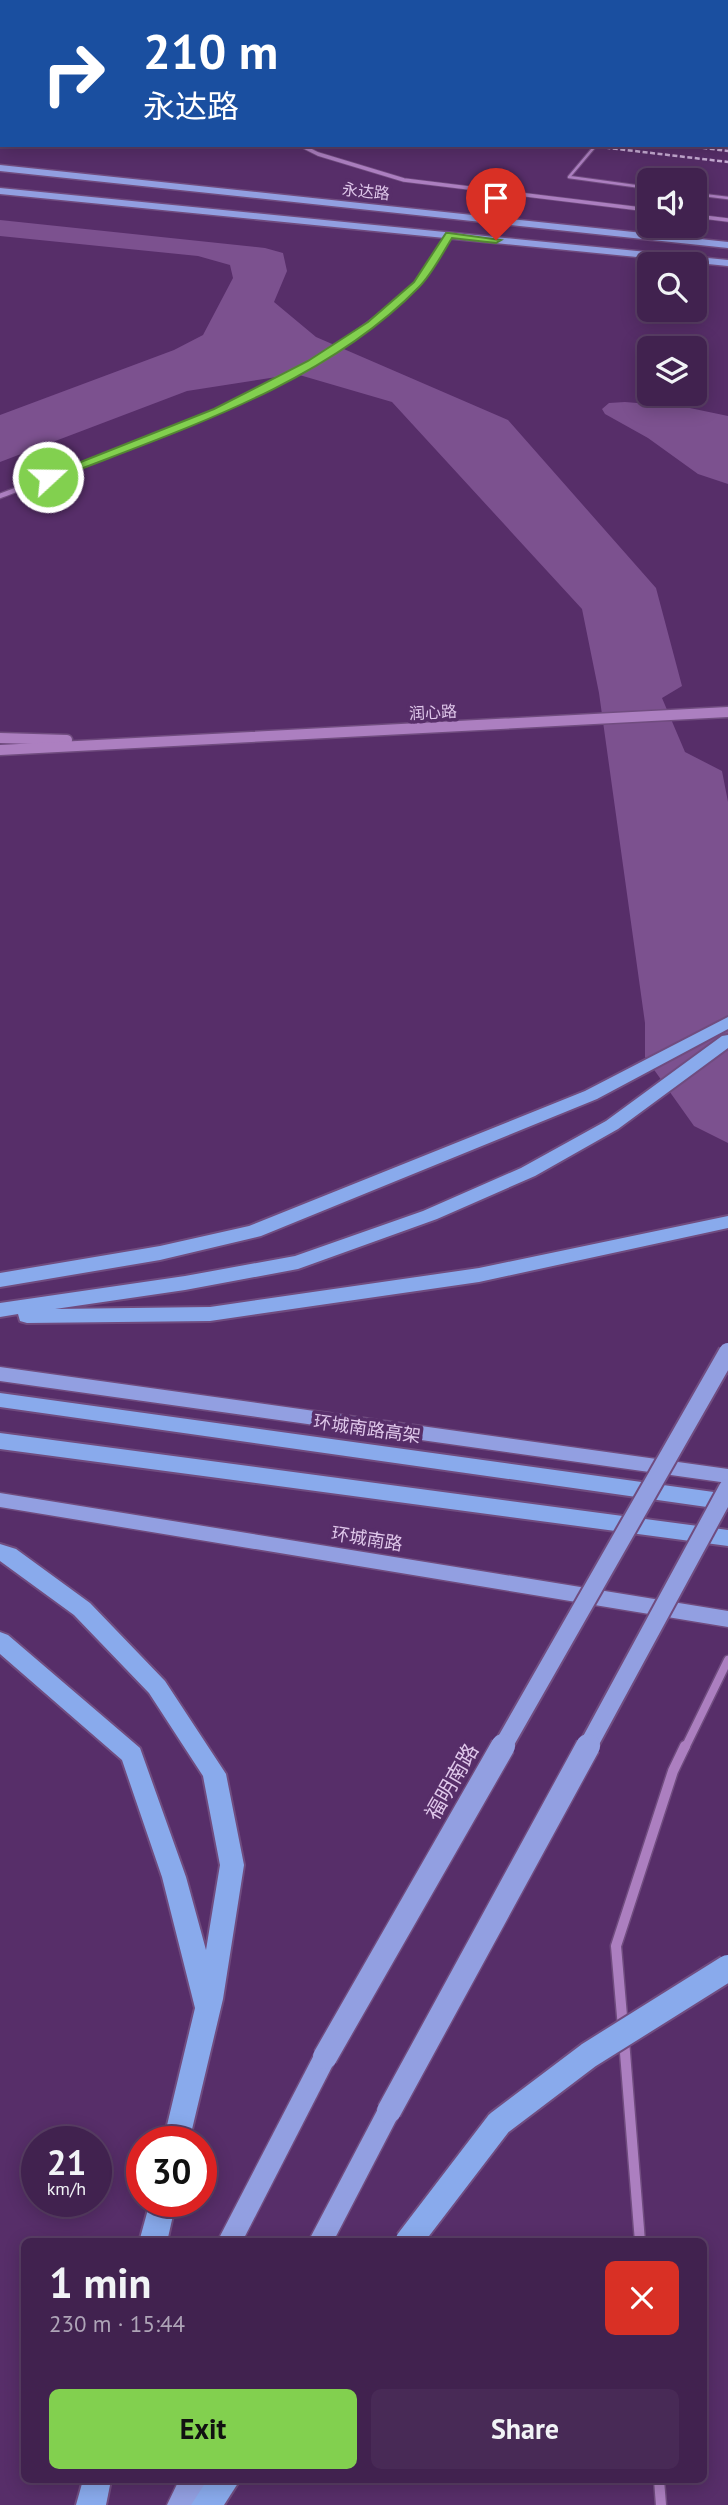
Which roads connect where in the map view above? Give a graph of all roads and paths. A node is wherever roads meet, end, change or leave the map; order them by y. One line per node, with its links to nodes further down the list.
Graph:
1 (304, 147): 8 (street)
2 (594, 147): 4 (lane)
3 (0, 168): 12 (main road, 永达路)
4 (637, 186)
5 (0, 191): 11 (main road, 永达路)
6 (707, 195): 7 (lane)
7 (728, 198)
8 (637, 209)
9 (707, 217): 10 (street)
10 (728, 220)
11 (449, 235): 13 (main road, 永达路); 14 (street)
12 (728, 245)
13 (728, 263)
14 (0, 496)
15 (728, 712): 17 (street, 润心路)
16 (0, 738): 17 (street, 润心路)
17 (140, 742): 18 (street, 润心路)
18 (0, 750)
19 (728, 1022): 22 (highway)
20 (728, 1040): 23 (highway)
21 (728, 1222): 24 (highway)
22 (7, 1279)
23 (0, 1310)
24 (0, 1317)
25 (728, 1352): 43 (main road, 福明南路, bridge)
26 (0, 1374): 29 (main road)
27 (0, 1401): 32 (highway, 环城南路高架, bridge)
28 (0, 1441): 33 (highway, bridge)
29 (728, 1476)
30 (728, 1488): 44 (main road, bridge)
31 (0, 1500): 35 (main road, 环城南路)
32 (728, 1502)
33 (728, 1538)
34 (0, 1552): 39 (highway)
35 (728, 1619)
36 (0, 1641): 39 (highway)
37 (728, 1660): 46 (street)
38 (728, 1968): 45 (highway, bridge)
39 (208, 2008): 40 (highway)
40 (181, 2126)
41 (159, 2217): 42 (highway)
42 (154, 2238)
43 (231, 2238)
44 (322, 2238)
45 (411, 2238)
46 (640, 2238)
47 (96, 2483): 52 (highway)
48 (104, 2483): 52 (main road)
49 (192, 2483): 53 (main road)
50 (223, 2483): 54 (highway)
51 (659, 2483): 55 (street)
52 (92, 2505)
53 (180, 2505)
54 (206, 2505)
55 (661, 2505)

